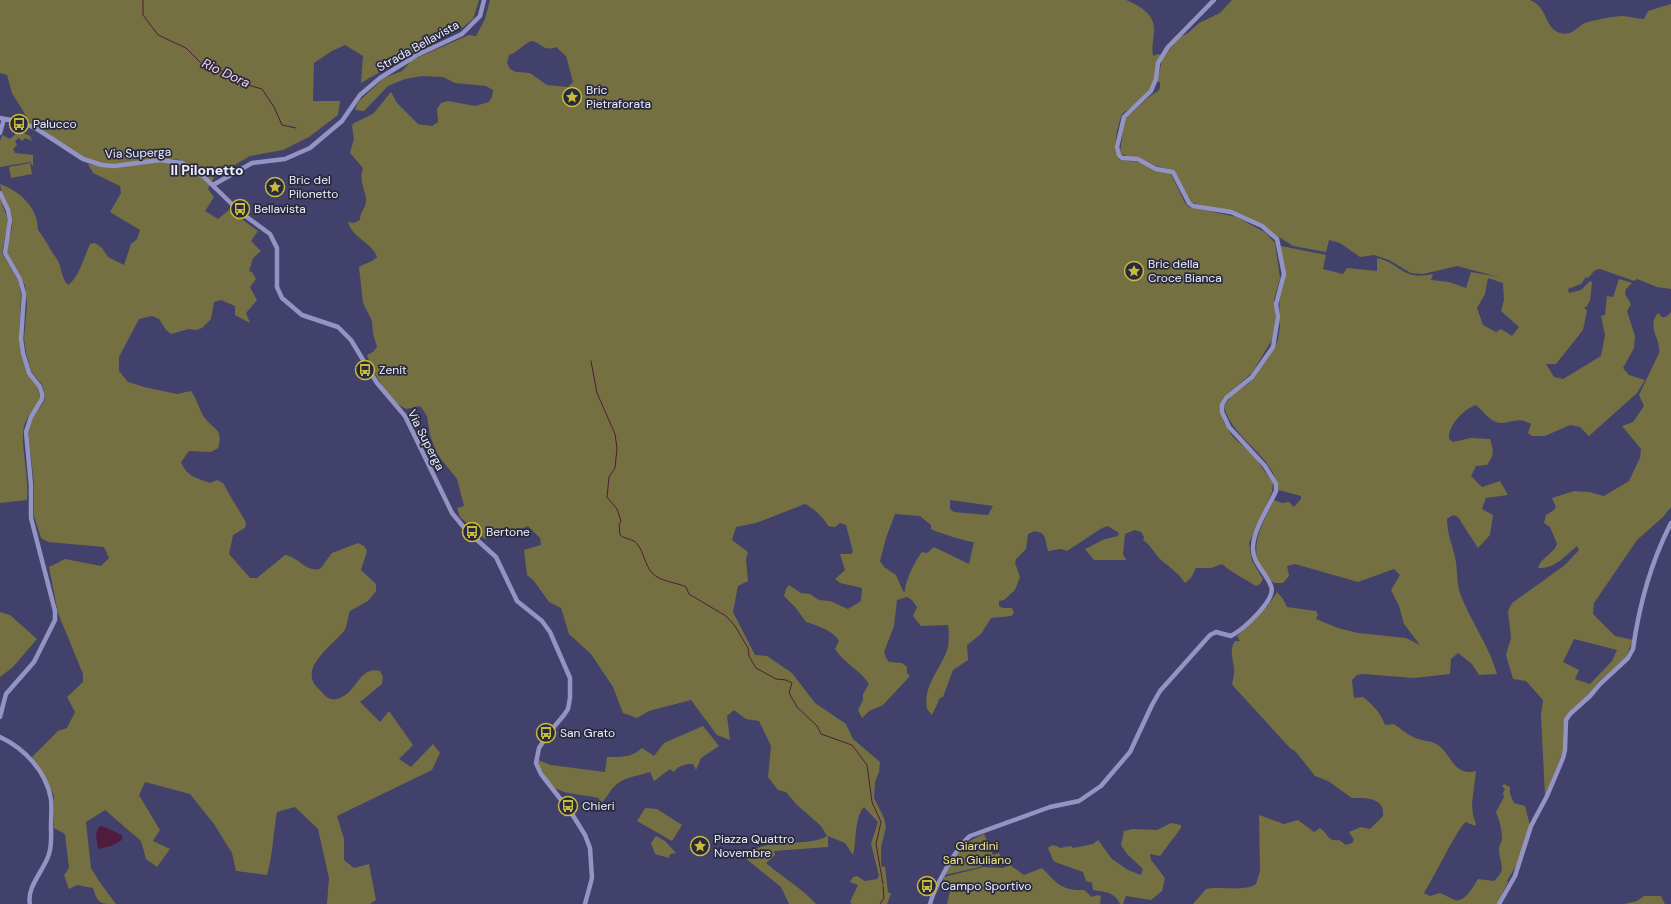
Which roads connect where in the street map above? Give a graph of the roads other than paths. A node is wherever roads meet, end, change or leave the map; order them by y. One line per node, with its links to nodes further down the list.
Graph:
1 (484, 0): 5 (street, Strada Bellavista)
2 (1214, 0): 14 (street)
3 (2, 118): 4 (street); 5 (street, Via Superga)
4 (0, 133)
5 (213, 185): 10 (street, Via Superga)
6 (0, 193): 8 (street)
7 (1671, 523): 15 (street)
8 (0, 717)
9 (0, 737): 11 (street)
10 (589, 890): 12 (street); 13 (street)
11 (30, 904)
12 (582, 904)
13 (585, 904)
14 (930, 904)
15 (1499, 904)

